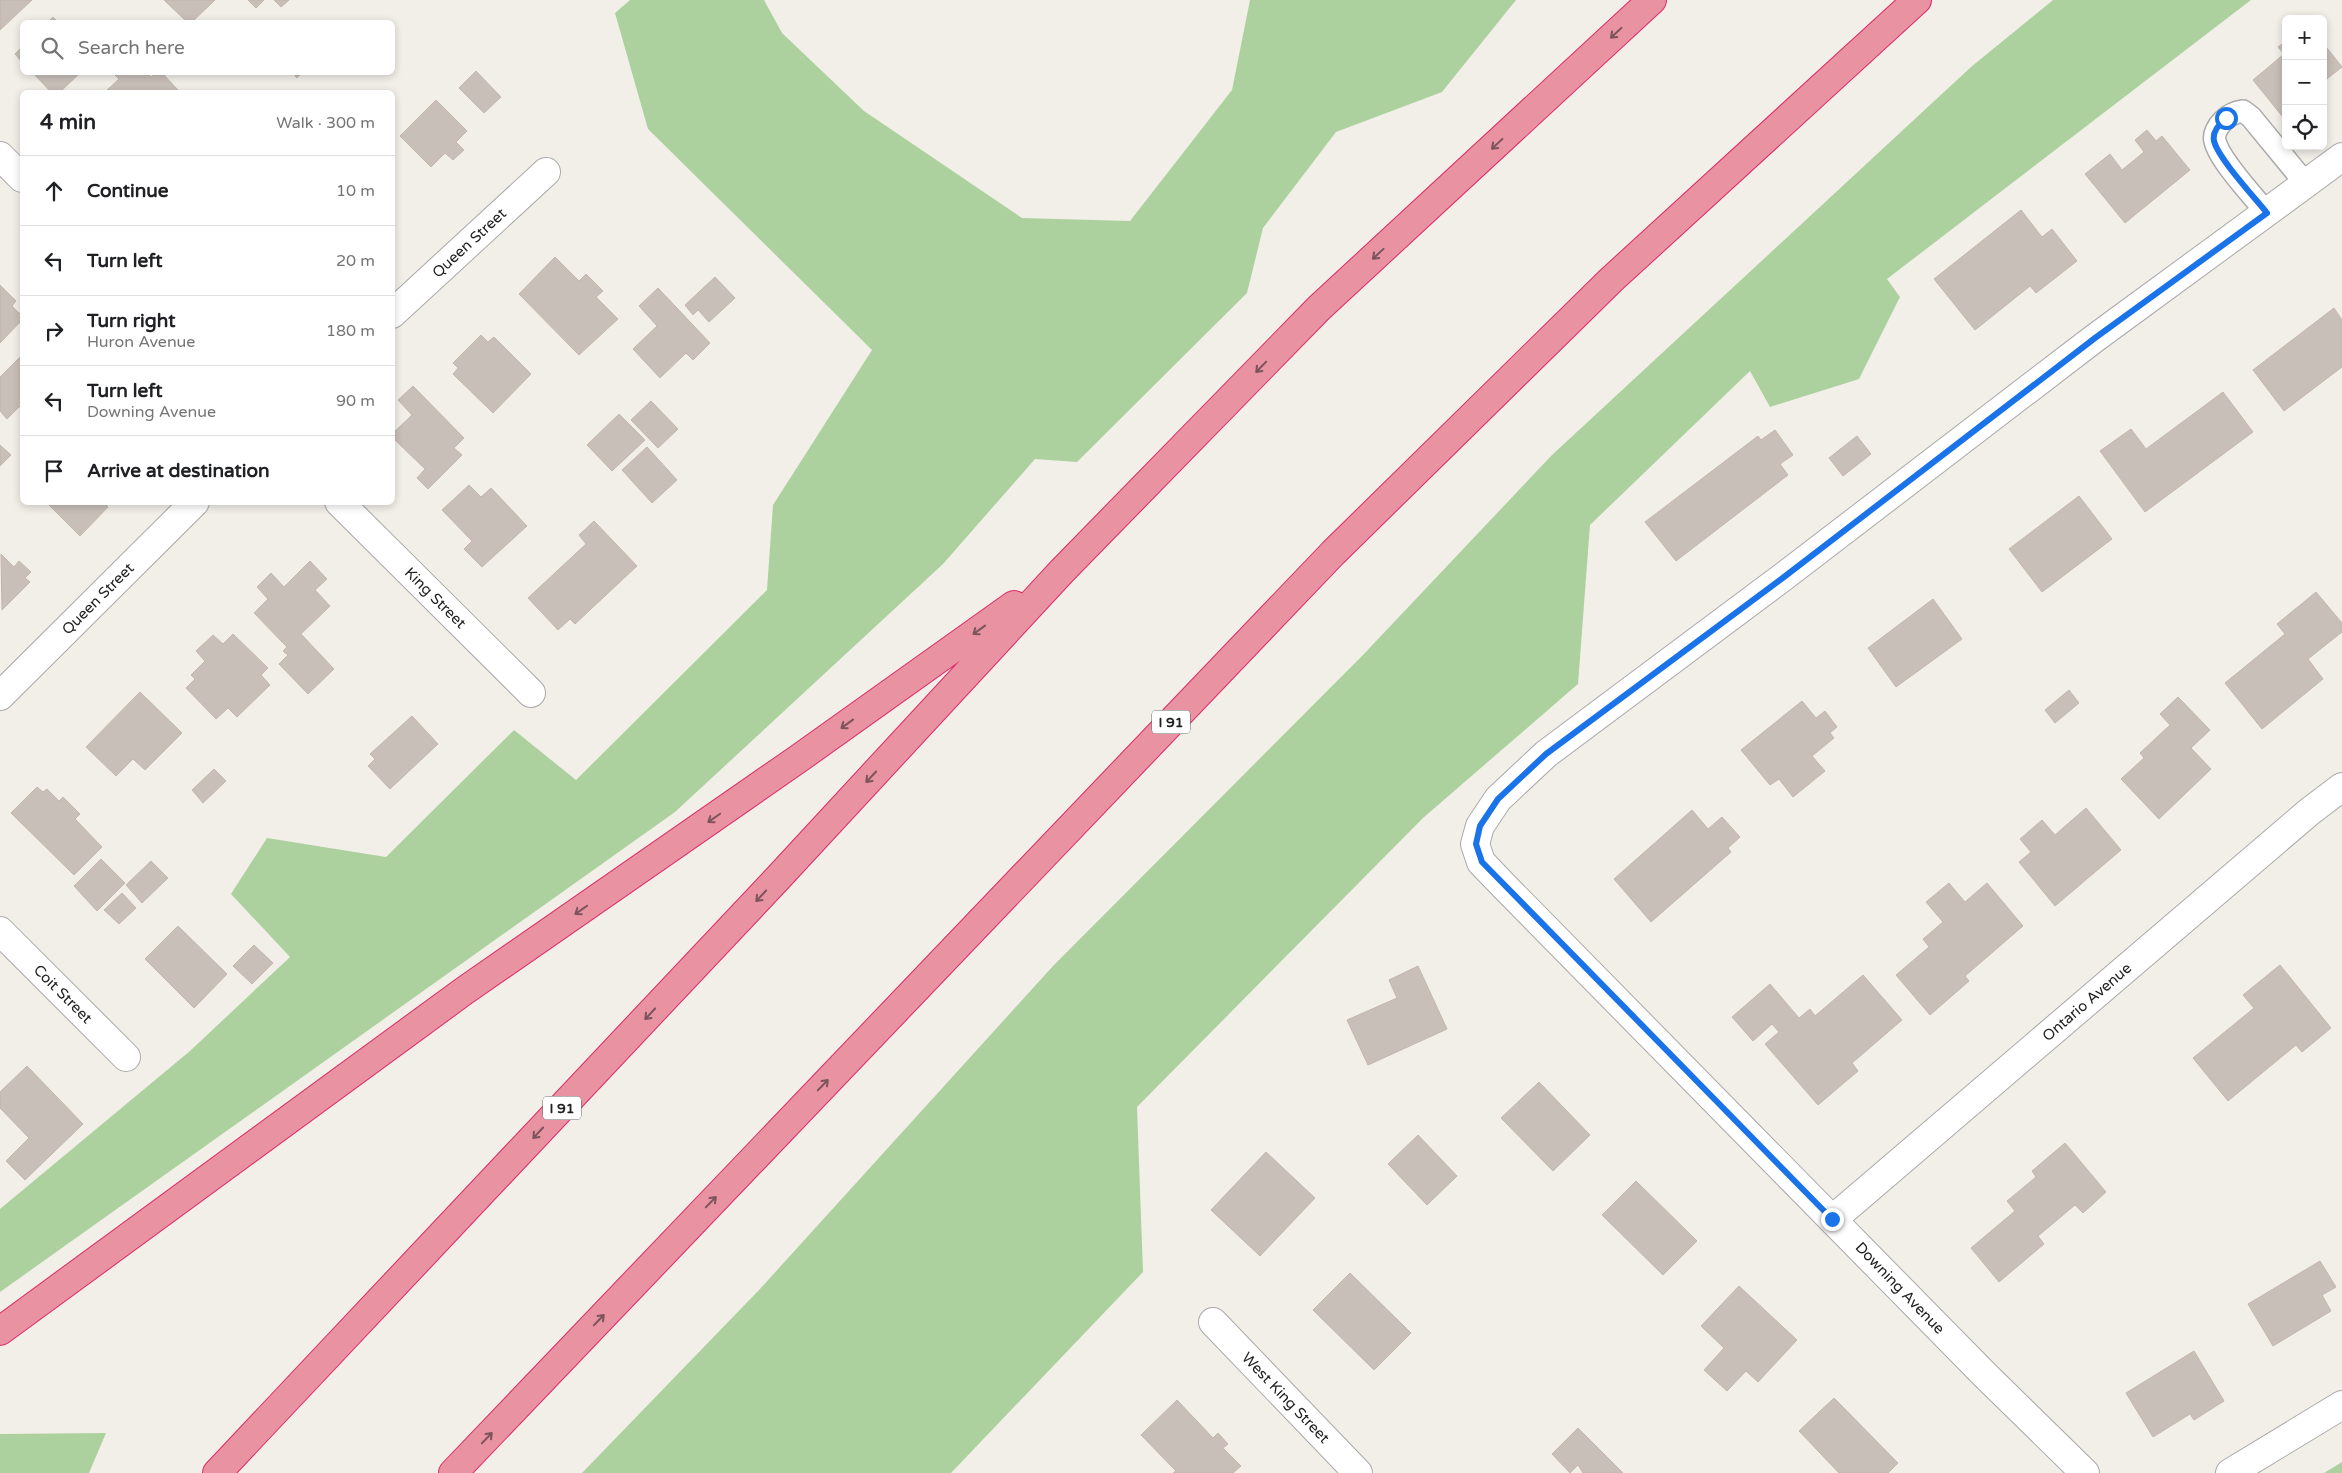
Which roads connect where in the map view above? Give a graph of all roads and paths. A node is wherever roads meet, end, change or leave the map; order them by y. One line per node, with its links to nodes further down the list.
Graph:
1 (1652, 0): 12 (highway, I 91, one-way to 12)
2 (1917, 0): 23 (highway, I 91, one-way to 2)
3 (0, 156): 6 (street)
4 (2342, 157): 7 (street)
5 (546, 172): 9 (street, Queen Street)
6 (20, 176)
7 (2306, 184): 8 (street); 8 (lane)
8 (2267, 213): 18 (street, Downing Avenue)
9 (395, 311)
10 (192, 505): 14 (street, Queen Street)
11 (342, 505): 13 (street, King Street)
12 (1062, 570): 20 (highway, one-way to 20); 22 (highway, I 91, one-way to 22)
13 (531, 693)
14 (0, 696)
15 (2342, 787): 18 (street, Ontario Avenue)
16 (0, 931): 17 (street, Coit Street)
17 (126, 1057)
18 (1832, 1219): 25 (street, Downing Avenue)
19 (1213, 1322): 24 (street, West King Street)
20 (0, 1331)
21 (2342, 1405): 26 (street)
22 (217, 1473)
23 (453, 1473)
24 (1358, 1473)
25 (2085, 1473)
26 (2230, 1473)

